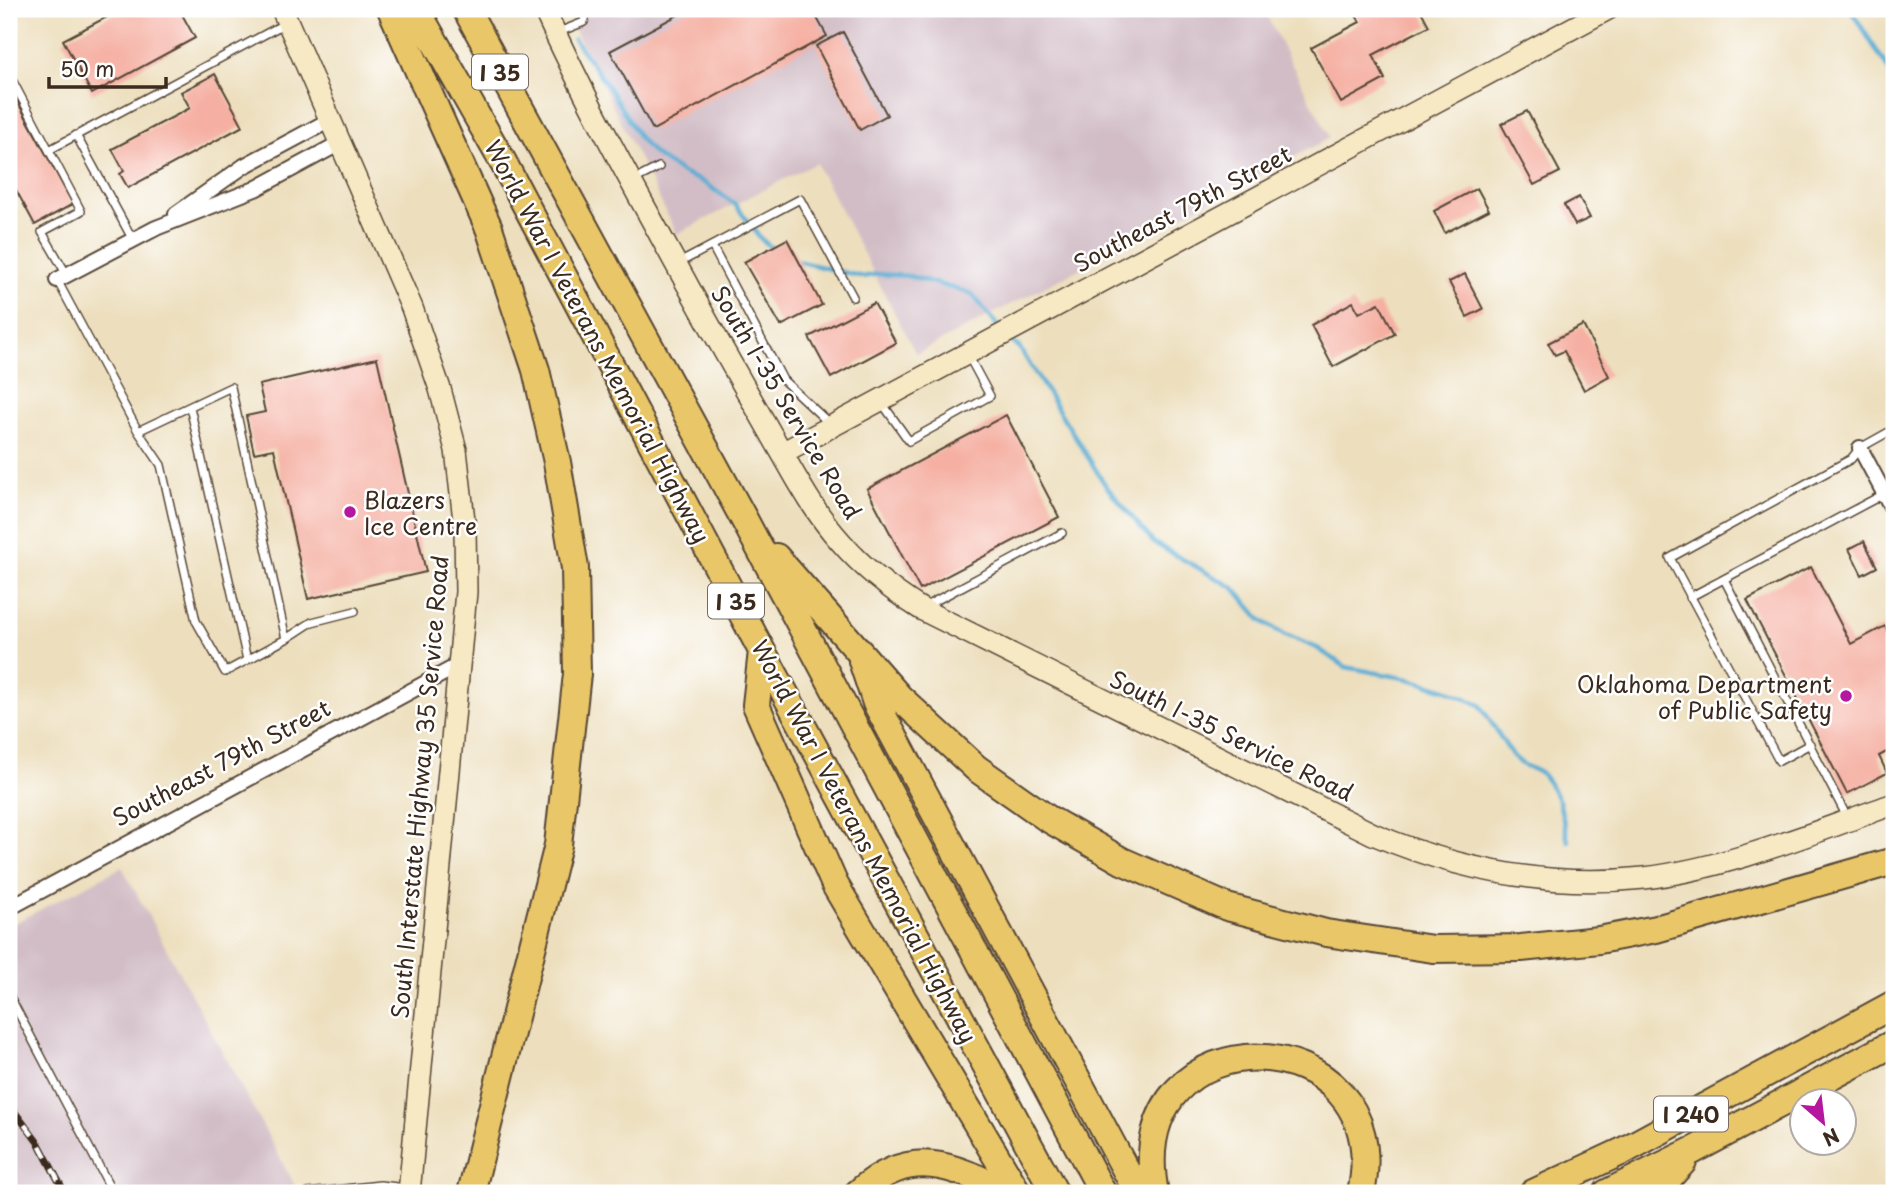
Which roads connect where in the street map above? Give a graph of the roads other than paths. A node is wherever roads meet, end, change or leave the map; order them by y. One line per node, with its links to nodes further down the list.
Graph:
1 (391, 9): 55 (highway)
2 (416, 9): 39 (highway, World War I Veterans Memorial Highway / I 35)
3 (466, 9): 32 (highway, World War I Veterans Memorial Highway / I 35)
4 (544, 9): 8 (street, South I-35 Service Road)
5 (580, 9): 8 (lane)
6 (1608, 9): 22 (street, Southeast 79th Street)
7 (285, 15): 10 (street); 11 (lane)
8 (555, 34): 15 (street, South I-35 Service Road)
9 (10, 76): 13 (lane)
10 (330, 120): 12 (street); 16 (street)
11 (76, 135): 13 (lane); 17 (lane)
12 (340, 143): 16 (street); 42 (street, South Interstate Highway 35 Service Road)
13 (49, 150): 20 (lane)
14 (659, 167): 15 (lane)
15 (632, 182): 19 (street, South I-35 Service Road)
16 (156, 228): 17 (street)
17 (133, 240): 20 (street)
18 (712, 246): 19 (lane); 21 (lane); 25 (lane)
19 (676, 265): 29 (street, South I-35 Service Road)
20 (62, 278): 27 (lane)
21 (853, 297)
22 (967, 353): 23 (street, Southeast 79th Street); 23 (lane)
23 (880, 400): 25 (street, Southeast 79th Street)
24 (190, 407): 27 (lane); 38 (lane); 41 (lane)
25 (831, 426): 29 (street, Southeast 79th Street)
26 (1894, 429): 28 (lane)
27 (138, 431): 41 (lane)
28 (1860, 448): 30 (street); 35 (lane)
29 (782, 453): 36 (street, South I-35 Service Road)
30 (1885, 493): 31 (street); 34 (lane)
31 (1894, 512)
32 (745, 521): 40 (highway); 60 (highway, World War I Veterans Memorial Highway / I 35)
33 (1062, 533): 36 (lane)
34 (1724, 579): 35 (lane); 43 (lane)
35 (1690, 597): 43 (lane)
36 (921, 609): 45 (street, South I-35 Service Road)
37 (355, 611): 38 (lane)
38 (286, 639): 41 (lane)
39 (762, 651): 58 (highway); 59 (highway, World War I Veterans Memorial Highway / I 35)
40 (860, 653): 46 (highway); 61 (highway)
41 (247, 660)
42 (459, 665): 47 (street, Southeast 79th Street); 52 (street, South Interstate Highway 35 Service Road)
43 (1810, 744): 45 (lane)
44 (1894, 804): 45 (street, South I-35 Service Road)
45 (1849, 820)
46 (1894, 861)
47 (9, 908)
48 (9, 995): 53 (lane)
49 (1894, 1004): 64 (highway, I 240)
50 (1894, 1043): 51 (highway, I 240)
51 (1694, 1150): 65 (highway, I 240); 66 (highway)
52 (409, 1191): 54 (lane)
53 (113, 1193)
54 (308, 1193)
55 (471, 1193)
56 (858, 1193): 57 (highway)
57 (1009, 1193)
58 (1018, 1193)
59 (1055, 1193)
60 (1102, 1193)
61 (1138, 1193)
62 (1155, 1193): 63 (highway)
63 (1361, 1193)
64 (1533, 1193)
65 (1607, 1193)
66 (1655, 1193)

